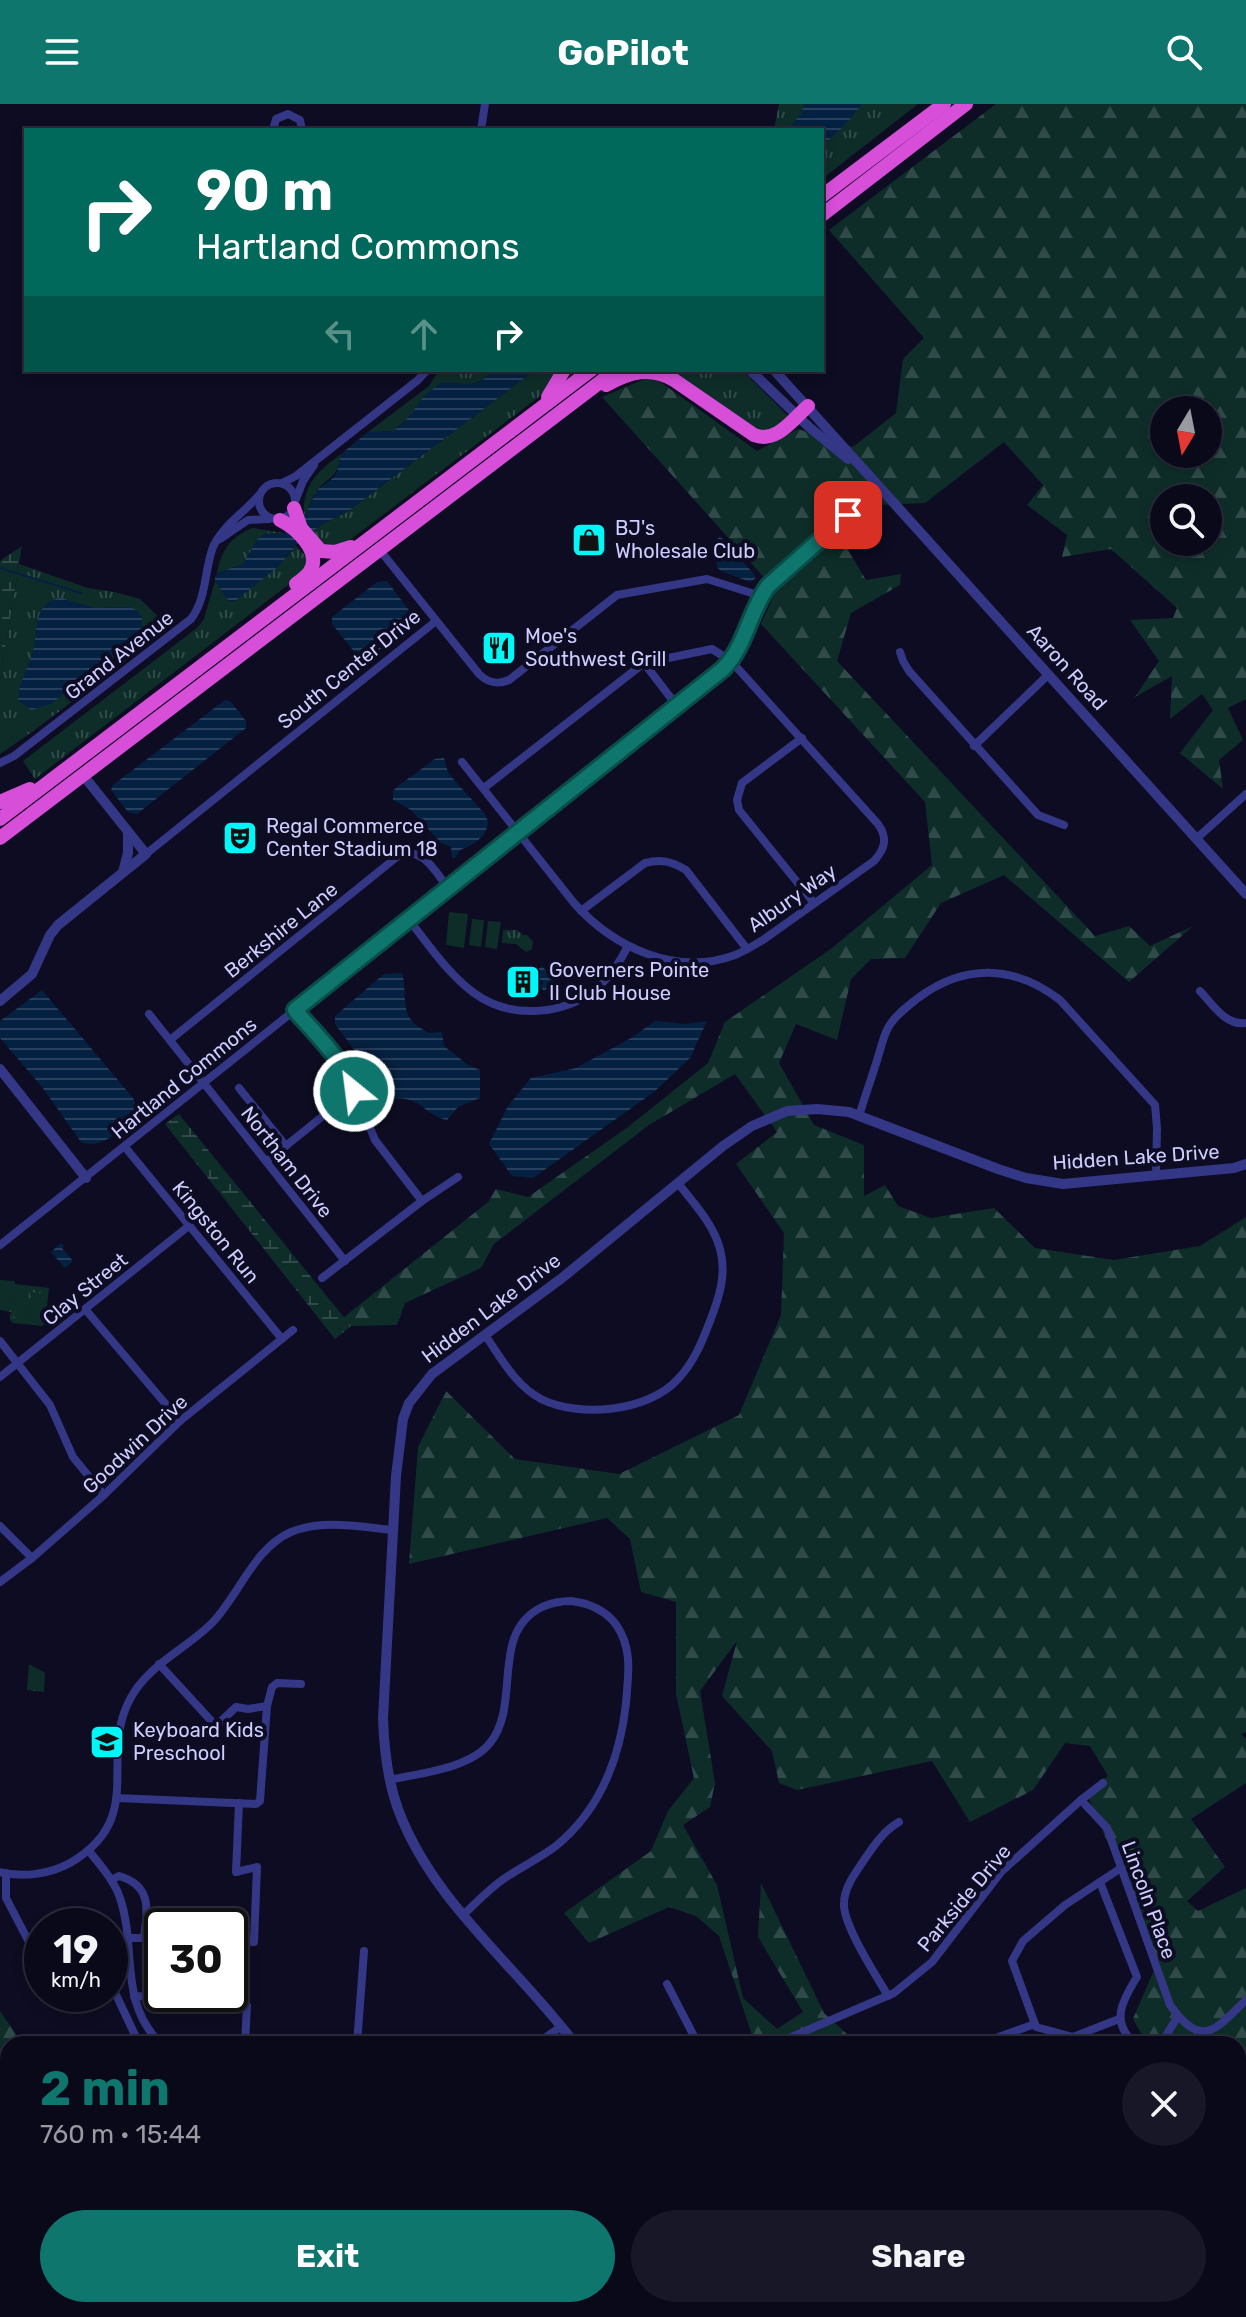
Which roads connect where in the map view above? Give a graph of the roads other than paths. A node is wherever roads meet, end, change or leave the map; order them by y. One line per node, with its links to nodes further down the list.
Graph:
1 (485, 104): 10 (street)
2 (931, 104): 7 (highway)
3 (944, 104): 7 (highway)
4 (966, 104): 12 (highway)
5 (281, 105): 6 (street)
6 (281, 115): 8 (street); 9 (street)
7 (919, 123): 11 (highway)
8 (301, 127)
9 (274, 128)
10 (479, 128)
11 (824, 193)
12 (824, 213)
13 (425, 372): 24 (street, Grand Avenue)
14 (563, 372): 22 (highway)
15 (588, 372): 22 (highway)
16 (613, 372): 21 (highway)
17 (643, 372): 21 (highway)
18 (653, 372): 23 (highway)
19 (753, 372): 23 (street, Aaron Road)
20 (775, 372): 23 (street, Aaron Road)
21 (574, 402): 32 (highway)
22 (537, 411): 30 (highway)
23 (803, 411): 26 (street, Aaron Road)
24 (322, 455): 25 (street, Grand Avenue); 28 (street, Grand Avenue)
25 (282, 483): 27 (street, Grand Avenue); 28 (street)
26 (879, 487): 33 (street, Hartland Commons); 39 (street, Aaron Road)
27 (259, 495): 28 (street); 29 (street, Grand Avenue)
28 (288, 517): 29 (street); 31 (highway)
29 (216, 542): 44 (street, Grand Avenue)
30 (363, 543): 31 (highway); 35 (highway)
31 (312, 547): 35 (highway)
32 (379, 549): 34 (street); 46 (highway)
33 (761, 596): 34 (street, South Center Drive); 37 (street, Hartland Commons)
34 (436, 621): 56 (street, South Center Drive)
35 (243, 634): 45 (highway)
36 (900, 652): 42 (street)
37 (731, 661): 38 (street); 40 (street, Hartland Commons); 41 (street, Albury Way)
38 (644, 663): 40 (street); 47 (street)
39 (1049, 674): 42 (street); 55 (street, Aaron Road)
40 (677, 706): 53 (street, Hartland Commons)
41 (802, 738): 60 (street); 60 (street, Albury Way)
42 (974, 746): 51 (street)
43 (462, 762): 47 (street, Albury Way)
44 (0, 763)
45 (62, 772): 49 (highway); 50 (highway)
46 (83, 775): 52 (street); 54 (highway)
47 (484, 788): 53 (street, Albury Way)
48 (1246, 794): 55 (street)
49 (0, 802)
50 (0, 819)
51 (1064, 825)
52 (128, 832): 56 (street); 57 (street)
53 (519, 832): 58 (street, Hartland Commons); 61 (street, Albury Way)
54 (0, 838)
55 (1196, 839): 59 (street, Aaron Road)
56 (146, 854): 57 (street, South Center Drive)
57 (123, 872): 66 (street, South Center Drive)
58 (448, 888): 62 (street, Hartland Commons); 70 (street, Berkshire Lane)
59 (1246, 894)
60 (814, 903): 64 (street, Albury Way)
61 (581, 911): 63 (street, Albury Way); 64 (street)
62 (409, 920): 63 (street); 67 (street, Hartland Commons)
63 (628, 946): 64 (street, Albury Way)
64 (747, 949)
65 (1200, 991): 69 (street)
66 (0, 1001)
67 (295, 1010): 72 (street, Hartland Commons); 74 (street)
68 (149, 1014): 70 (street, Northam Drive)
69 (1246, 1023)
70 (170, 1040): 72 (street, Northam Drive)
71 (0, 1069): 82 (street)
72 (205, 1083): 77 (street, Hartland Commons); 78 (street, Northam Drive)
73 (239, 1088): 76 (street)
74 (354, 1091): 76 (street); 84 (street)
75 (859, 1116): 80 (street, Hidden Lake Drive); 80 (street); 83 (street, Hidden Lake Drive)
76 (286, 1146): 78 (street)
77 (125, 1147): 82 (street, Hartland Commons); 85 (street, Kingston Run)
78 (267, 1161): 87 (street, Northam Drive)
79 (1246, 1164): 80 (street, Hidden Lake Drive)
80 (1156, 1175)
81 (458, 1177): 84 (street)
82 (86, 1178): 86 (street, Hartland Commons)
83 (678, 1183): 91 (street, Hidden Lake Drive); 91 (street)
84 (422, 1201): 87 (street)
85 (190, 1225): 89 (street, Clay Street); 92 (street, Kingston Run)
86 (0, 1245)
87 (345, 1261): 88 (street)
88 (322, 1278)
89 (85, 1309): 94 (street, Clay Street); 96 (street)
90 (293, 1330): 92 (street, Goodwin Drive)
91 (485, 1335): 99 (street, Hidden Lake Drive)
92 (282, 1339): 96 (street, Goodwin Drive)
93 (0, 1341): 94 (street)
94 (18, 1364): 95 (street, Clay Street); 97 (street)
95 (0, 1377)
96 (180, 1421): 97 (street, Goodwin Drive)
97 (104, 1495): 100 (street, Goodwin Drive)
98 (0, 1526): 100 (street)
99 (393, 1530): 102 (street); 105 (street, Hidden Lake Drive)
100 (32, 1558): 101 (street, Goodwin Drive)
101 (0, 1582)
102 (159, 1664): 104 (street); 107 (street)
103 (301, 1684): 104 (street)
104 (267, 1706): 109 (street)
105 (389, 1780): 117 (street, Hidden Lake Drive); 117 (street)
106 (1103, 1783): 108 (street, Parkside Drive)
107 (117, 1798): 109 (street); 111 (street)
108 (1081, 1800): 112 (street, Lincoln Place); 126 (street, Parkside Drive)
109 (239, 1803): 120 (street)
110 (899, 1822): 126 (street)
111 (89, 1851): 113 (street); 114 (street)
112 (1121, 1868): 115 (street); 131 (street, Lincoln Place)
113 (3, 1872): 118 (street)
114 (111, 1880): 116 (street); 119 (street)
115 (1100, 1882): 132 (street); 133 (street)
116 (123, 1908)
117 (464, 1914): 134 (street, Hidden Lake Drive)
118 (24, 1932)
119 (128, 1937)
120 (248, 1942)
121 (364, 1951): 138 (street)
122 (128, 1953): 123 (street)
123 (130, 1969): 125 (street)
124 (667, 1984): 141 (street)
125 (134, 1996): 127 (street); 136 (street)
126 (888, 1996): 142 (street, Parkside Drive)
127 (144, 1997)
128 (1246, 2000): 131 (street)
129 (124, 2012): 135 (street)
130 (247, 2012): 137 (street)
131 (1178, 2016): 147 (street)
132 (1119, 2019): 145 (street); 146 (street)
133 (1035, 2024): 143 (street); 144 (street)
134 (562, 2026): 139 (street); 140 (street, Hidden Lake Drive)
135 (135, 2035)
136 (154, 2036)
137 (245, 2036)
138 (358, 2036)
139 (548, 2036)
140 (569, 2036)
141 (694, 2036)
142 (794, 2036)
143 (1004, 2036)
144 (1069, 2036)
145 (1076, 2036)
146 (1125, 2036)
147 (1166, 2036)

